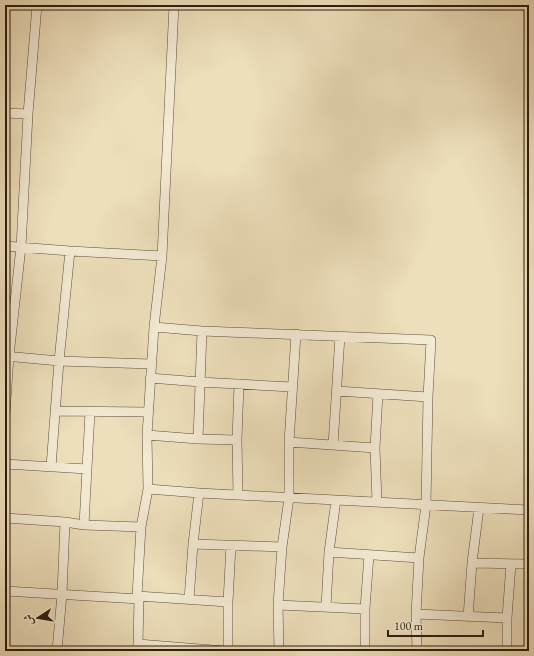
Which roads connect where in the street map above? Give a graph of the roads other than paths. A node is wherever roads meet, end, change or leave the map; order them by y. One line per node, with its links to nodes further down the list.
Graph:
1 (37, 5): 4 (street)
2 (174, 5): 8 (street)
3 (5, 113): 4 (street)
4 (28, 114): 6 (street)
5 (5, 246): 6 (street)
6 (20, 247): 7 (street); 13 (street)
7 (70, 251): 8 (street); 14 (street)
8 (162, 256): 9 (street)
9 (154, 327): 10 (street); 15 (street)
10 (202, 331): 11 (street); 17 (street)
11 (296, 334): 12 (street); 19 (street)
12 (340, 336): 20 (street); 22 (street)
13 (7, 356): 14 (street); 23 (street)
14 (59, 360): 15 (street); 24 (street)
15 (151, 364): 16 (street)
16 (150, 378): 17 (street); 26 (street)
17 (200, 382): 18 (street); 29 (street)
18 (239, 384): 19 (street); 30 (street)
19 (292, 387): 31 (street)
20 (336, 391): 21 (street); 32 (street)
21 (378, 394): 22 (street); 33 (street)
22 (428, 397): 43 (street)
23 (5, 407): 27 (street)
24 (55, 411): 25 (street); 35 (street)
25 (90, 412): 26 (street); 36 (street)
26 (148, 412): 28 (street)
27 (5, 415)
28 (147, 435): 29 (street); 37 (street)
29 (198, 438): 30 (street)
30 (237, 440): 39 (street)
31 (289, 442): 32 (street); 40 (street)
32 (333, 446): 33 (street)
33 (376, 448): 42 (street)
34 (5, 464): 35 (street)
35 (51, 467): 36 (street)
36 (87, 469): 48 (street)
37 (148, 489): 38 (street); 49 (street)
38 (199, 493): 39 (street); 50 (street)
39 (238, 495): 40 (street)
40 (289, 498): 41 (street); 52 (street)
41 (336, 500): 42 (street); 53 (street)
42 (377, 502): 43 (street)
43 (426, 505): 44 (street); 55 (street)
44 (479, 508): 45 (street); 56 (street)
45 (529, 510)
46 (5, 518): 47 (street)
47 (65, 522): 48 (street); 60 (street)
48 (84, 525): 49 (street)
49 (141, 527): 61 (street)
50 (192, 544): 51 (street); 62 (street)
51 (231, 545): 52 (street); 63 (street)
52 (282, 547): 64 (street)
53 (329, 552): 54 (street); 65 (street)
54 (369, 555): 55 (street); 66 (street)
55 (419, 558): 67 (street)
56 (472, 563): 57 (street); 68 (street)
57 (511, 564): 58 (street); 69 (street)
58 (529, 564)
59 (5, 590): 60 (street)
60 (62, 594): 61 (street); 71 (street)
61 (138, 597): 62 (street); 70 (street)
62 (189, 600): 63 (street)
63 (228, 602): 73 (street)
64 (278, 605): 65 (street); 74 (street)
65 (326, 607): 66 (street)
66 (365, 609): 75 (street)
67 (416, 614): 68 (street); 76 (street)
68 (468, 617): 69 (street)
69 (507, 618): 77 (street)
70 (137, 647): 72 (street)
71 (57, 651)
72 (225, 651)
73 (228, 651)
74 (278, 651)
75 (365, 651)
76 (417, 651)
77 (507, 651)

